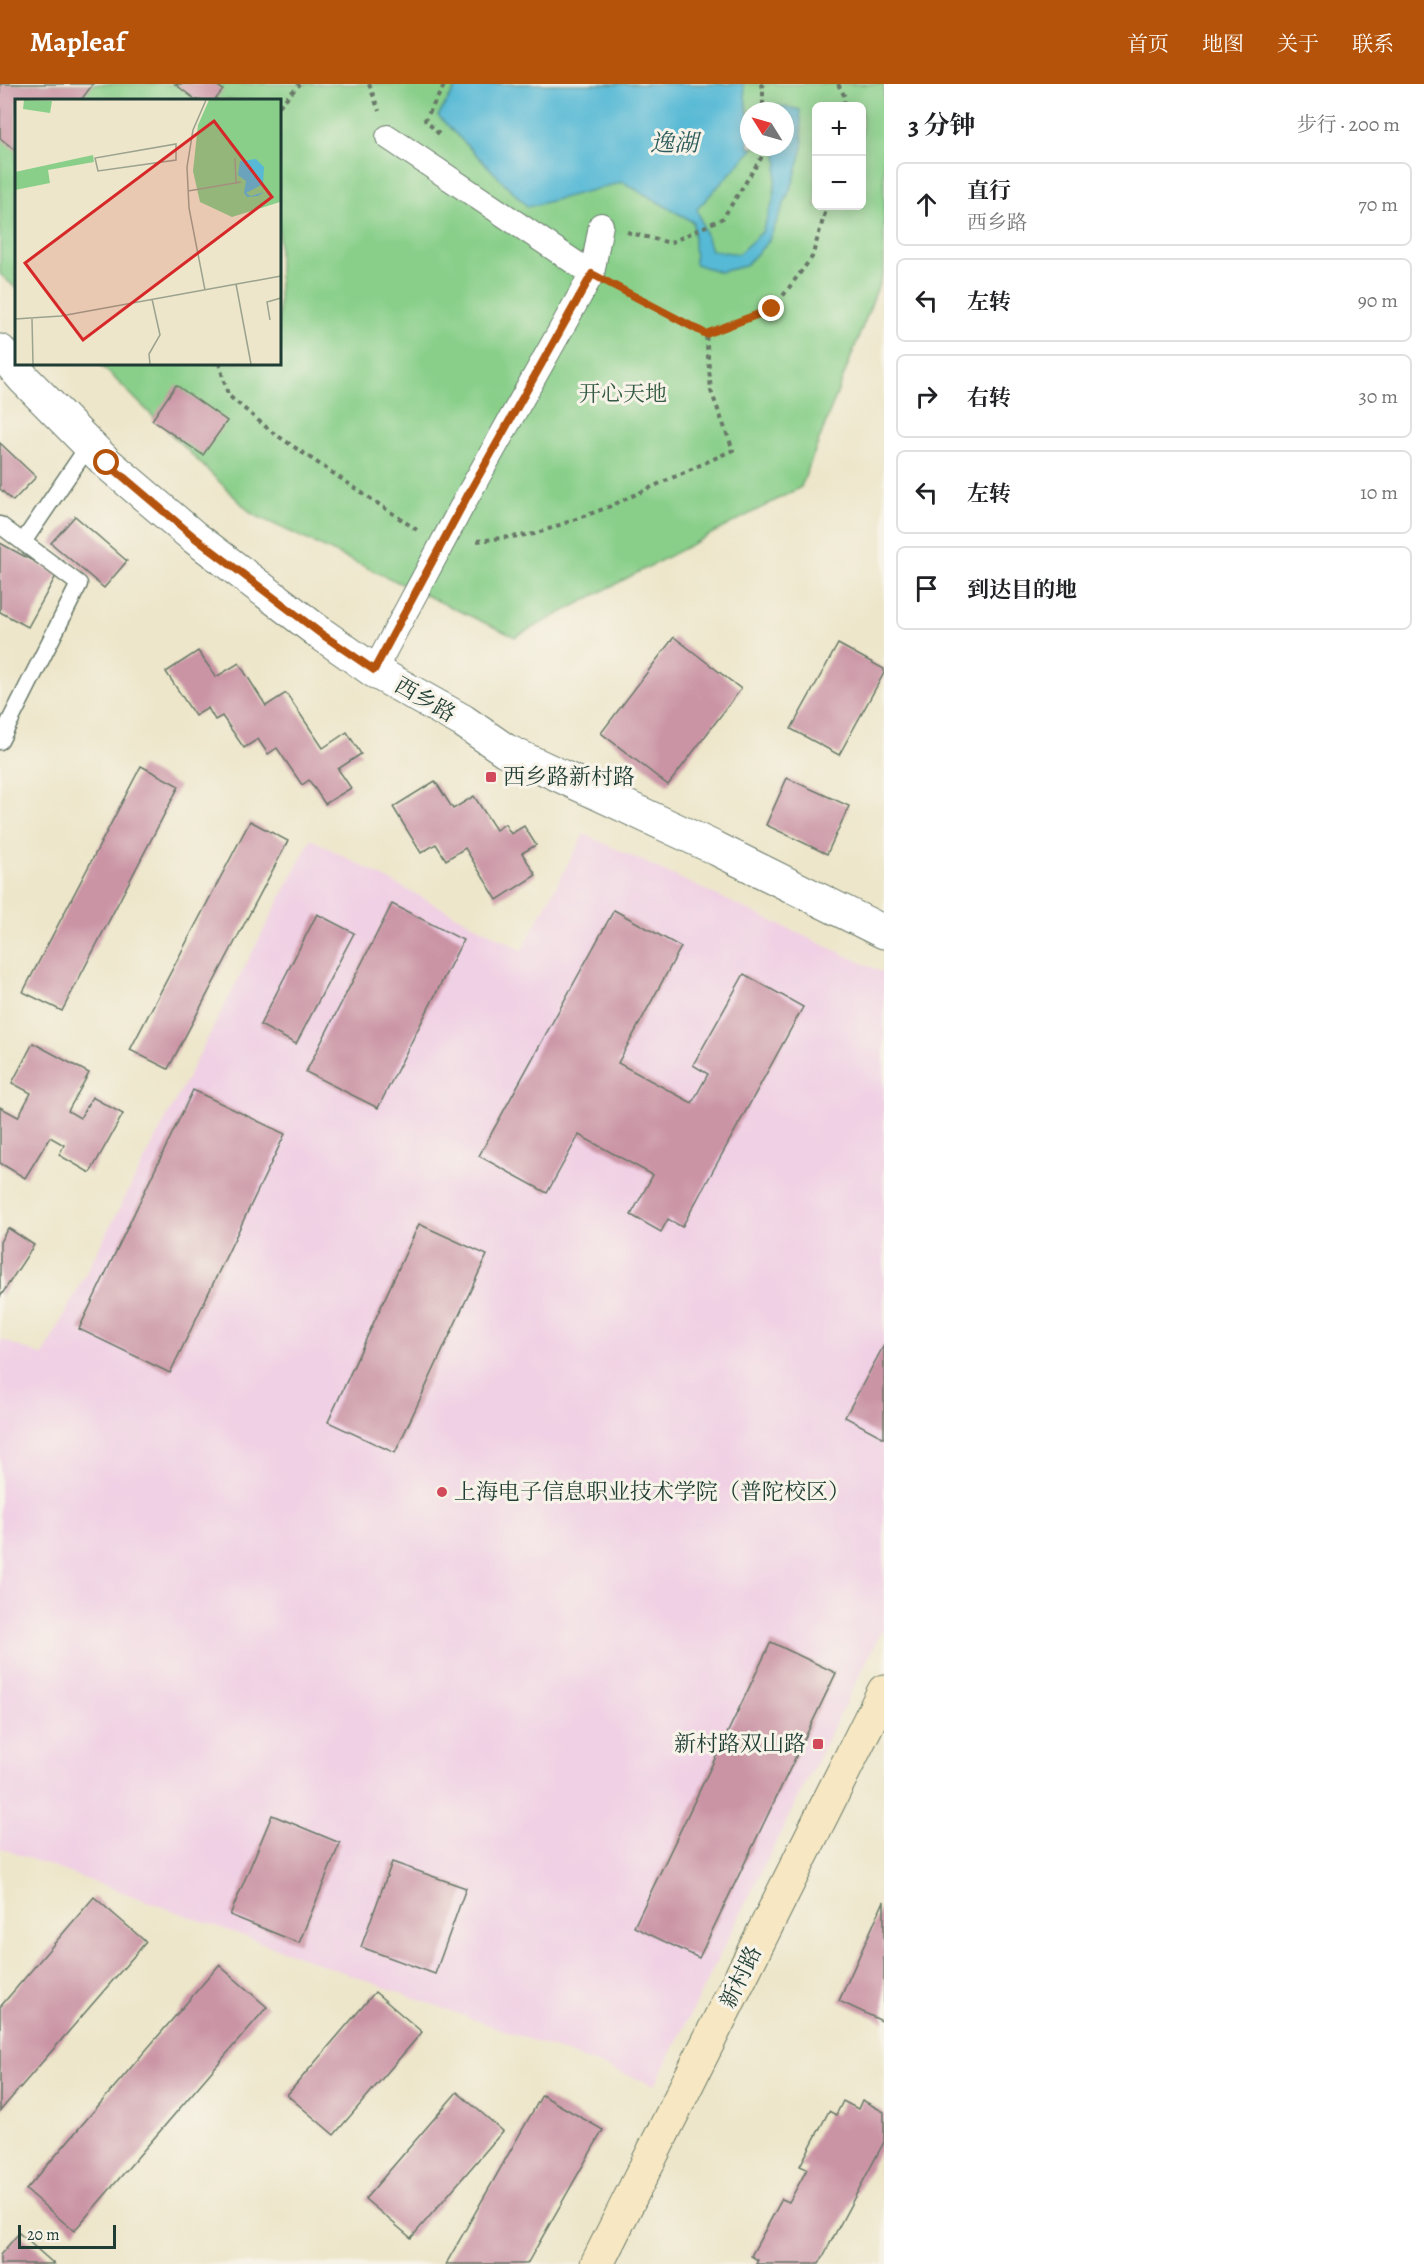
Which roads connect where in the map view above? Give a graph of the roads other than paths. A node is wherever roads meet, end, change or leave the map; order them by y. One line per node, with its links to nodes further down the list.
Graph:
1 (388, 137): 3 (street)
2 (601, 225): 3 (street)
3 (592, 274): 8 (street)
4 (0, 351): 5 (street, 西乡路)
5 (89, 446): 7 (lane); 8 (street, 西乡路)
6 (0, 525): 7 (lane)
7 (23, 542): 9 (lane)
8 (374, 670): 10 (street, 西乡路)
9 (0, 741)
10 (884, 932)
11 (884, 1691): 12 (main road, 新村路)
12 (597, 2264)

